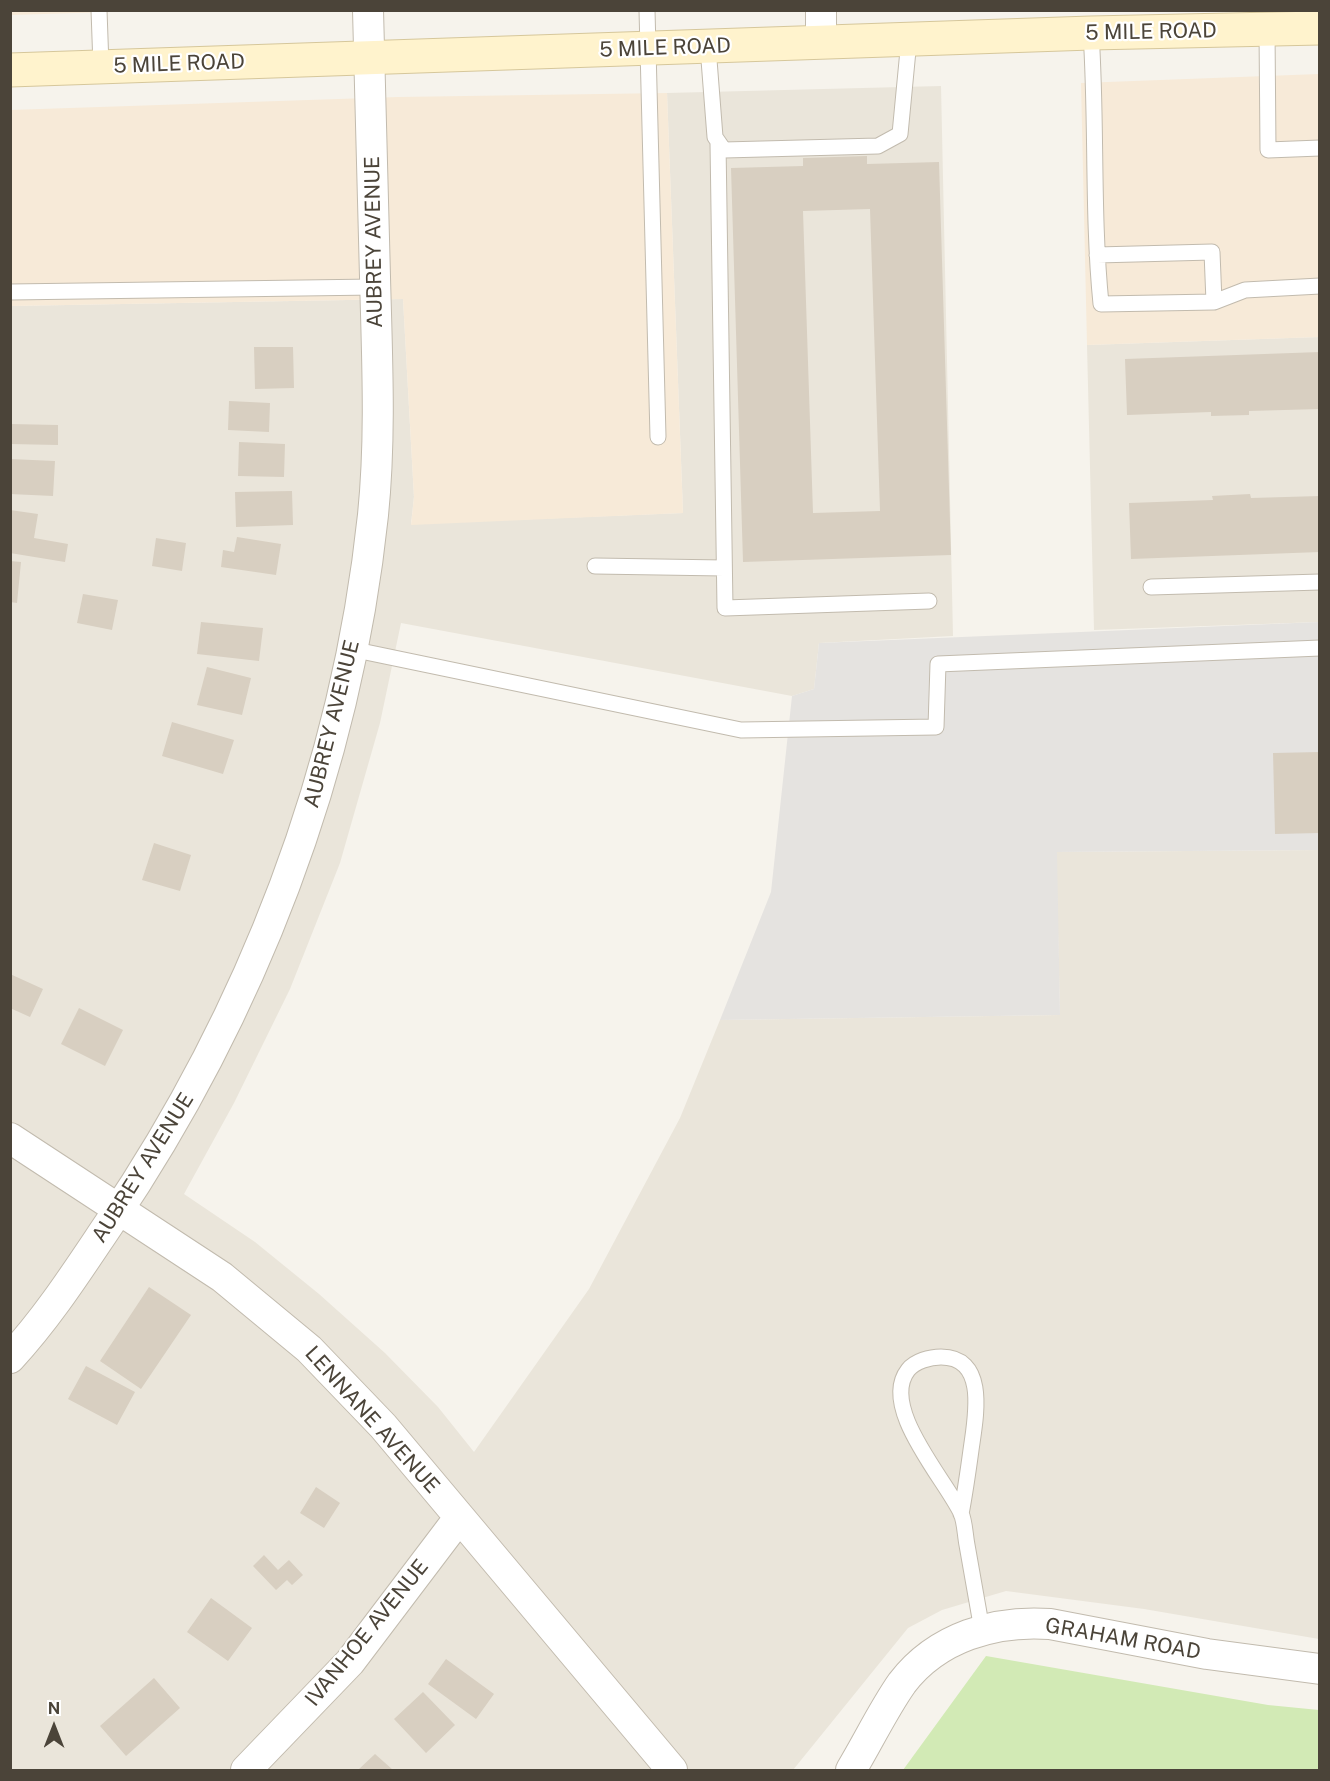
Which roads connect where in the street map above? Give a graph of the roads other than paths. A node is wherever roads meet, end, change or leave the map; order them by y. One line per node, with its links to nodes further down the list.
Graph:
1 (99, 10): 13 (lane)
2 (368, 10): 12 (street, AUBREY AVENUE)
3 (647, 10): 11 (lane)
4 (821, 10): 9 (street)
5 (1267, 20): 6 (main road, 5 MILE ROAD); 7 (main road, 5 MILE ROAD); 16 (lane)
6 (1320, 28)
7 (1091, 33): 8 (main road, 5 MILE ROAD); 17 (lane)
8 (909, 40): 9 (main road, 5 MILE ROAD); 15 (lane)
9 (821, 43): 10 (main road, 5 MILE ROAD)
10 (708, 47): 11 (main road, 5 MILE ROAD); 15 (lane)
11 (649, 49): 12 (main road, 5 MILE ROAD); 22 (lane)
12 (369, 57): 13 (main road, 5 MILE ROAD); 19 (street, AUBREY AVENUE)
13 (101, 66): 14 (main road, 5 MILE ROAD)
14 (10, 70)
15 (718, 142): 24 (lane)
16 (1320, 148)
17 (1097, 255): 21 (lane); 21 (lane)
18 (1320, 286): 21 (lane)
19 (375, 287): 20 (lane); 29 (street, AUBREY AVENUE)
20 (10, 292)
21 (1214, 302)
22 (658, 437)
23 (595, 566): 24 (lane)
24 (724, 568): 27 (lane)
25 (1320, 582): 26 (lane)
26 (1151, 588)
27 (929, 601)
28 (1320, 648): 29 (lane)
29 (351, 649): 31 (street, AUBREY AVENUE)
30 (10, 1138): 31 (street, LENNANE AVENUE)
31 (119, 1209): 32 (street, AUBREY AVENUE); 34 (street, LENNANE AVENUE)
32 (10, 1358)
33 (961, 1514): 33 (lane); 35 (lane)
34 (459, 1518): 37 (street, IVANHOE AVENUE); 38 (street, LENNANE AVENUE)
35 (982, 1630): 36 (street, GRAHAM ROAD); 39 (street, GRAHAM ROAD)
36 (1320, 1669)
37 (246, 1770)
38 (672, 1770)
39 (851, 1770)

